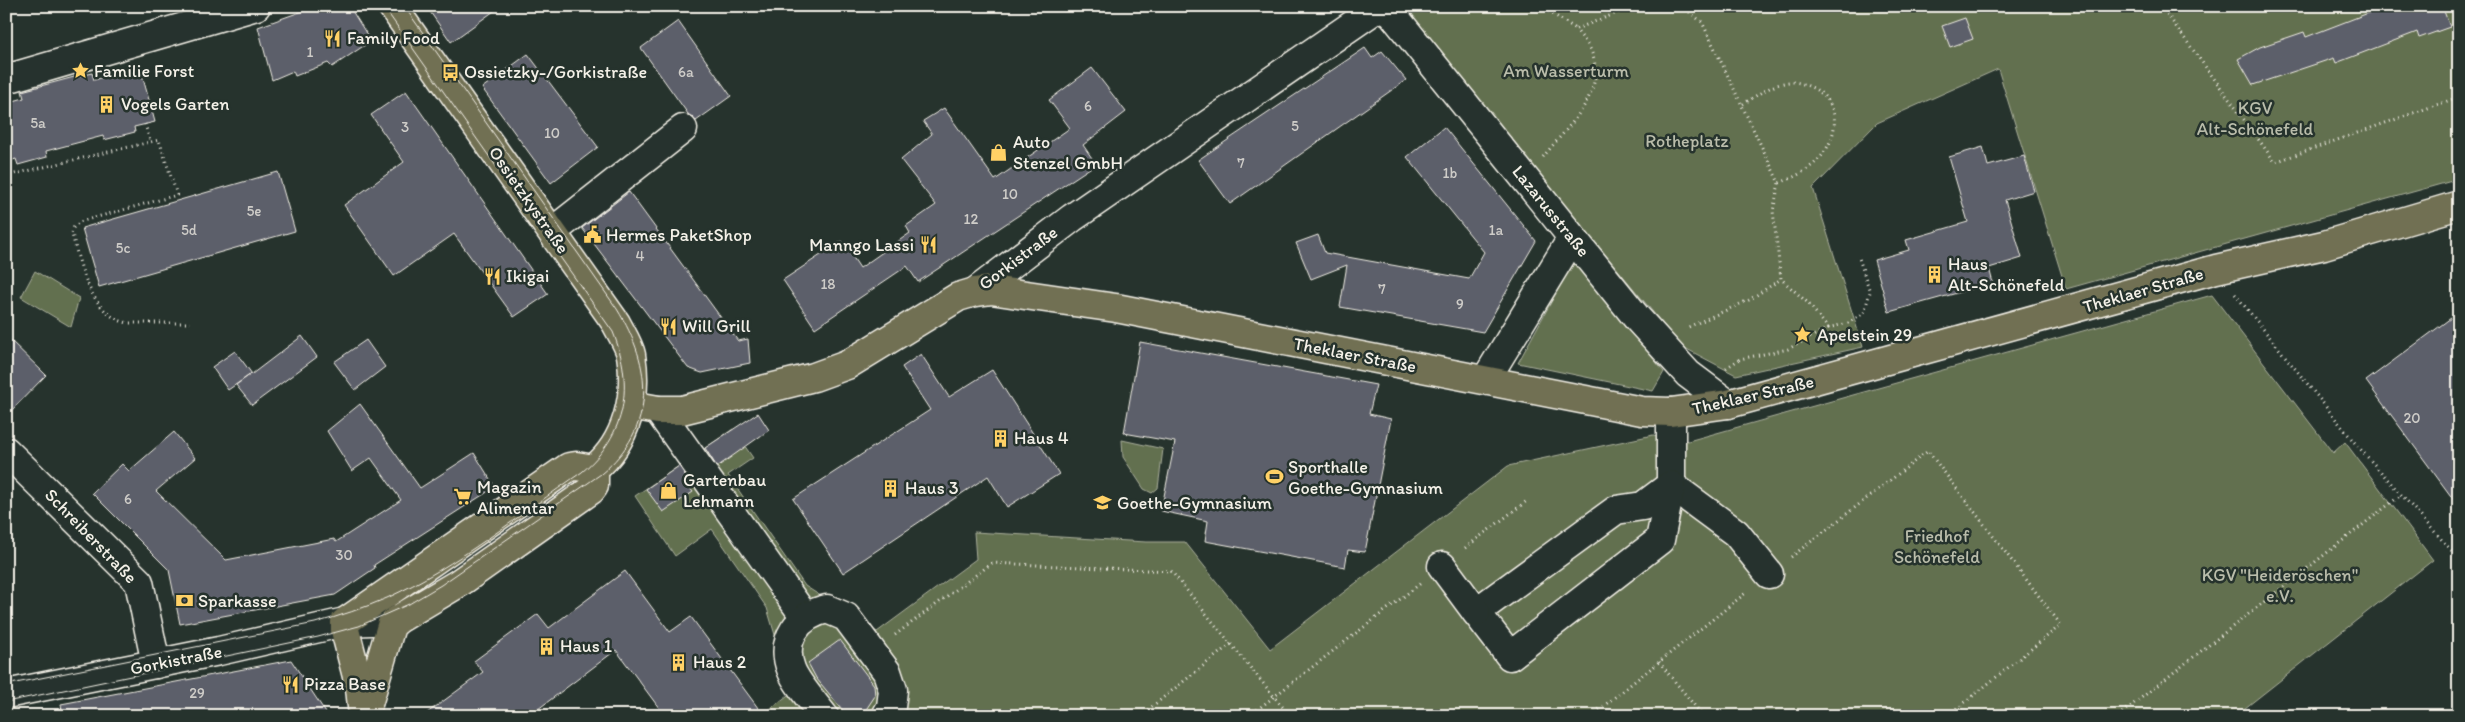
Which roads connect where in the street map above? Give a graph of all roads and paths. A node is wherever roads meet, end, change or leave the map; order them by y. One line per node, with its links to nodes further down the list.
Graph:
1 (256, 6): 11 (street)
2 (392, 6): 21 (main road, Ossietzkystraße)
3 (1380, 6): 26 (street, Gorkistraße)
4 (1386, 6): 18 (street, Lazarusstraße)
5 (1540, 6): 10 (path)
6 (1635, 6): 10 (path)
7 (1671, 6): 8 (path)
8 (1683, 6): 13 (path)
9 (2161, 6): 12 (path)
10 (1576, 29): 18 (path)
11 (6, 79)
12 (2459, 97)
13 (1743, 104): 19 (path); 19 (path)
14 (145, 124): 16 (path)
15 (683, 129): 21 (street)
16 (150, 141): 17 (path); 27 (path)
17 (10, 175)
18 (1525, 178): 22 (street, Lazarusstraße)
19 (1779, 183): 25 (path)
20 (2459, 206): 24 (main road, Theklaer Straße)
21 (552, 232): 33 (main road, Ossietzkystraße)
22 (1572, 238): 29 (street, Lazarusstraße); 30 (street)
23 (1859, 258): 28 (path)
24 (2216, 270): 32 (main road, Theklaer Straße); 39 (path)
25 (1781, 279): 28 (path); 29 (path)
26 (974, 292): 30 (main road, Theklaer Straße); 34 (main road, Gorkistraße)
27 (190, 323)
28 (1828, 328): 31 (path)
29 (1658, 340): 31 (street, Lazarusstraße)
30 (1486, 379): 35 (main road, Theklaer Straße)
31 (1702, 385): 32 (street, Lazarusstraße)
32 (1728, 404): 35 (main road, Theklaer Straße)
33 (631, 406): 34 (main road, Gorkistraße); 37 (main road)
34 (658, 410): 45 (street)
35 (1671, 412): 38 (street)
36 (6, 450): 51 (street, Schreiberstraße)
37 (594, 469): 46 (main road, Gorkistraße); 47 (main road, Gorkistraße)
38 (1671, 485): 43 (street); 44 (street); 44 (street)
39 (2401, 495): 41 (path); 63 (path)
40 (1528, 500): 42 (path)
41 (2459, 559)
42 (1442, 566): 44 (street); 53 (path)
43 (1769, 574): 50 (path); 62 (path)
44 (1476, 612)
45 (805, 617): 49 (street); 55 (street)
46 (397, 620): 47 (street, Gorkistraße); 54 (main road)
47 (345, 622): 51 (street, Gorkistraße); 54 (main road)
48 (1232, 643): 49 (path); 53 (path); 57 (path)
49 (872, 651): 56 (street)
50 (1659, 662): 60 (path); 61 (path)
51 (156, 664): 52 (street, Gorkistraße)
52 (6, 694)
53 (1275, 696): 58 (path); 59 (path)
54 (363, 716)
55 (824, 716)
56 (886, 716)
57 (1140, 716)
58 (1249, 716)
59 (1290, 716)
60 (1591, 716)
61 (1703, 716)
62 (1948, 716)
63 (2118, 716)

